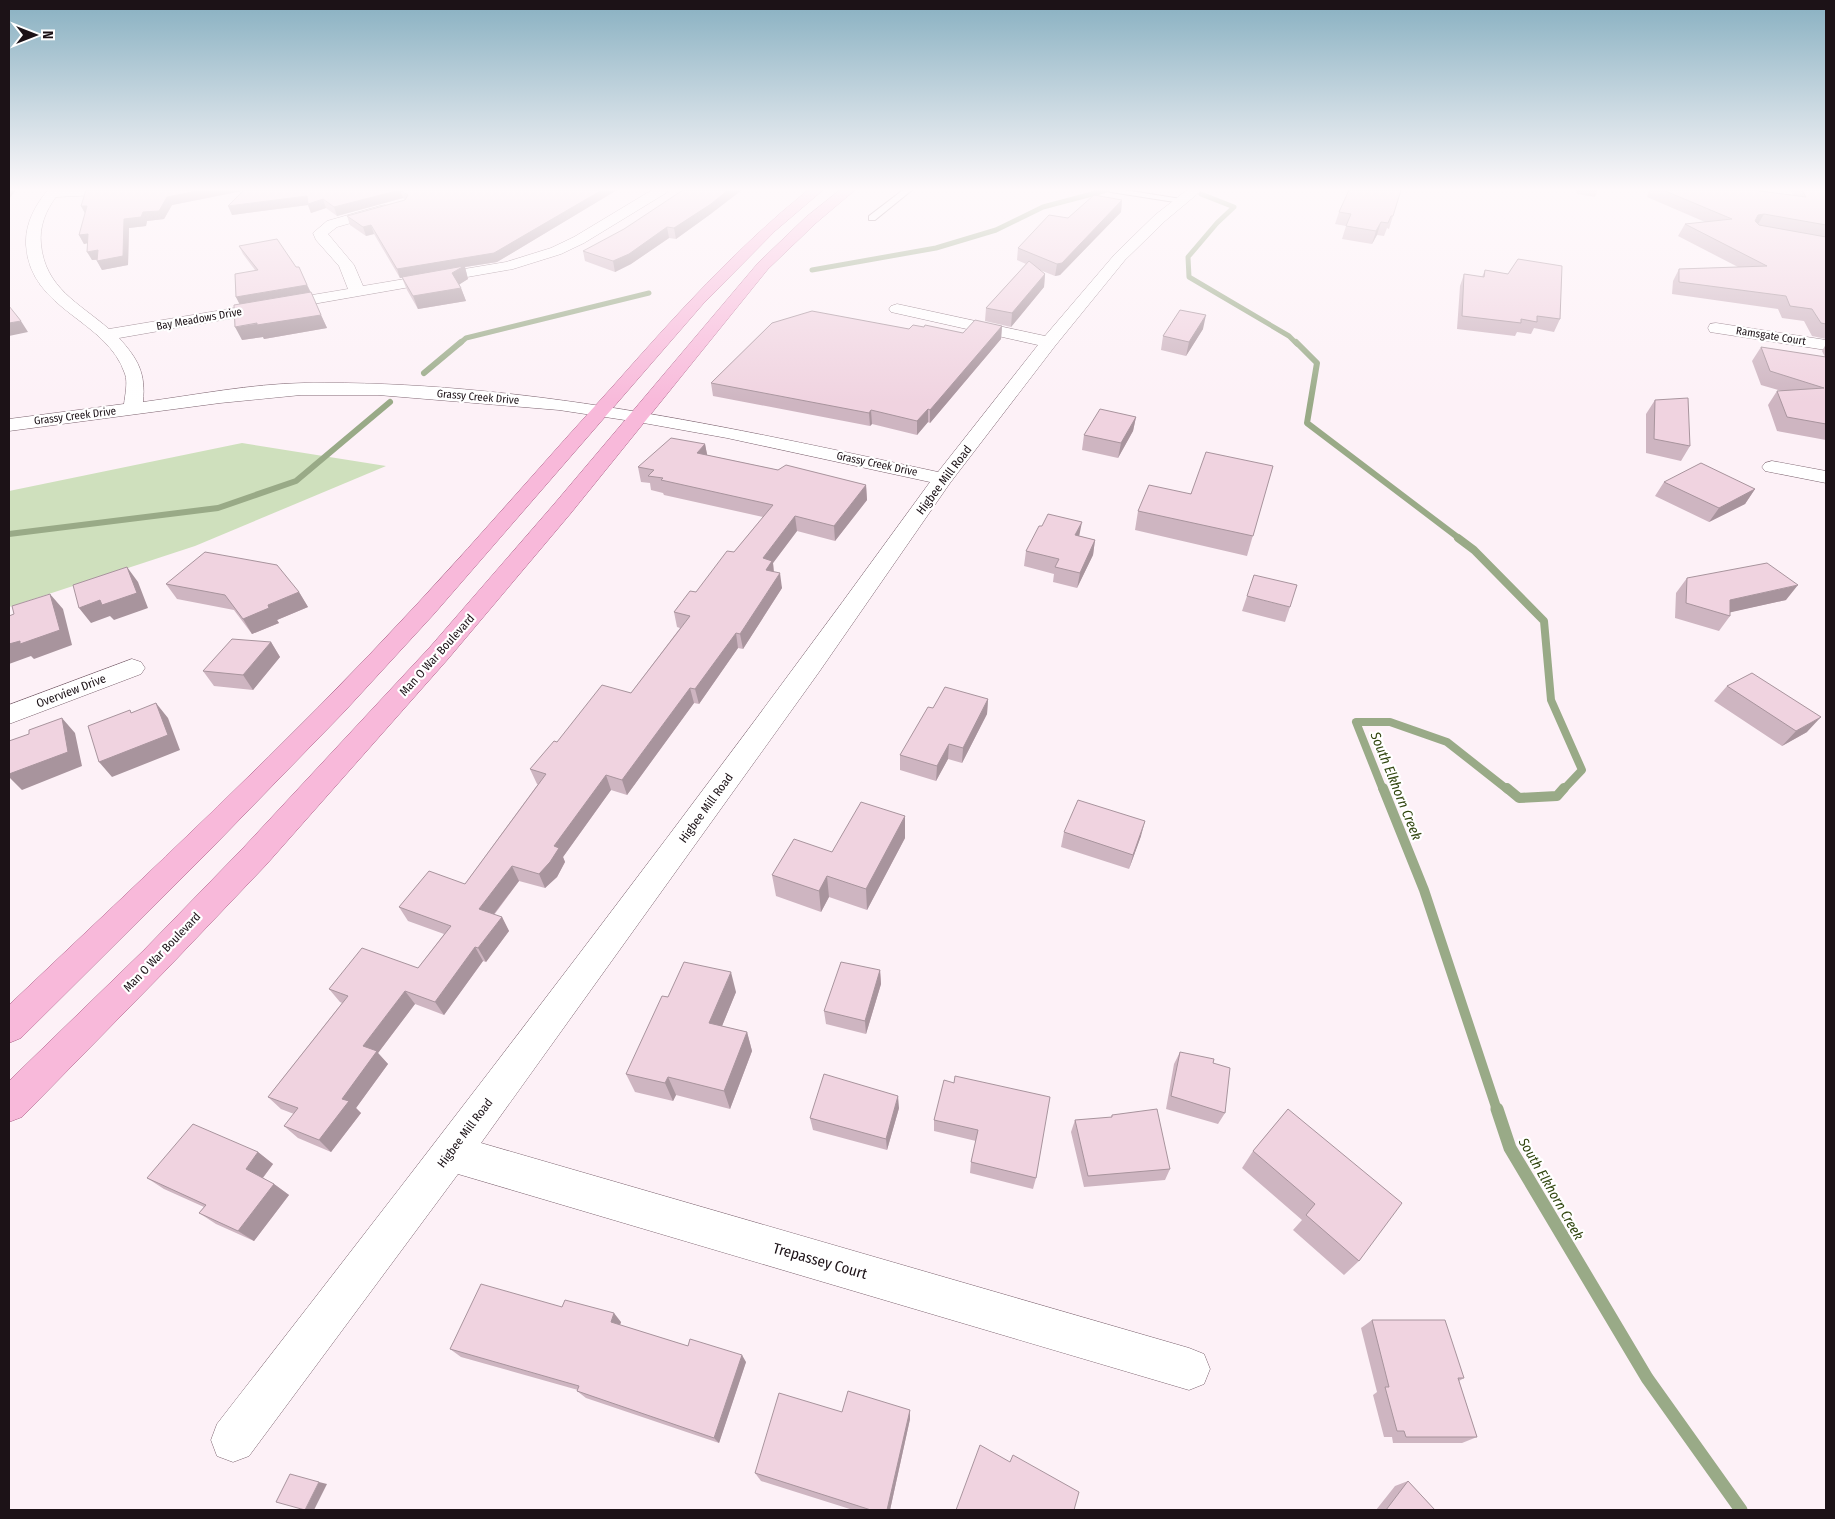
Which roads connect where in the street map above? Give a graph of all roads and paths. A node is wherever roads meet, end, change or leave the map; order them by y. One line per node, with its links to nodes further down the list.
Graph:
1 (35, 261): 10 (street)
2 (342, 261): 7 (street)
3 (525, 261): 7 (street, Bay Meadows Drive)
4 (736, 261): 14 (main road)
5 (768, 261): 15 (main road, Man O War Boulevard)
6 (1117, 261): 11 (street, Higbee Mill Road)
7 (357, 292): 10 (street, Bay Meadows Drive)
8 (897, 309): 11 (street)
9 (1716, 328): 12 (street, Ramsgate Court)
10 (105, 335): 13 (street)
11 (1049, 342): 19 (street, Higbee Mill Road)
12 (1826, 345)
13 (132, 409): 14 (street, Grassy Creek Drive); 16 (street, Grassy Creek Drive)
14 (600, 410): 15 (street, Grassy Creek Drive); 22 (main road)
15 (638, 416): 19 (street, Grassy Creek Drive); 23 (main road, Man O War Boulevard)
16 (9, 425)
17 (1772, 467): 18 (street)
18 (1826, 477)
19 (943, 479): 24 (street, Higbee Mill Road)
20 (132, 668): 21 (street, Overview Drive)
21 (9, 714)
22 (9, 1027)
23 (9, 1105)
24 (451, 1153): 25 (street, Trepassey Court); 26 (street, Higbee Mill Road)
25 (1189, 1369)
26 (233, 1440)

